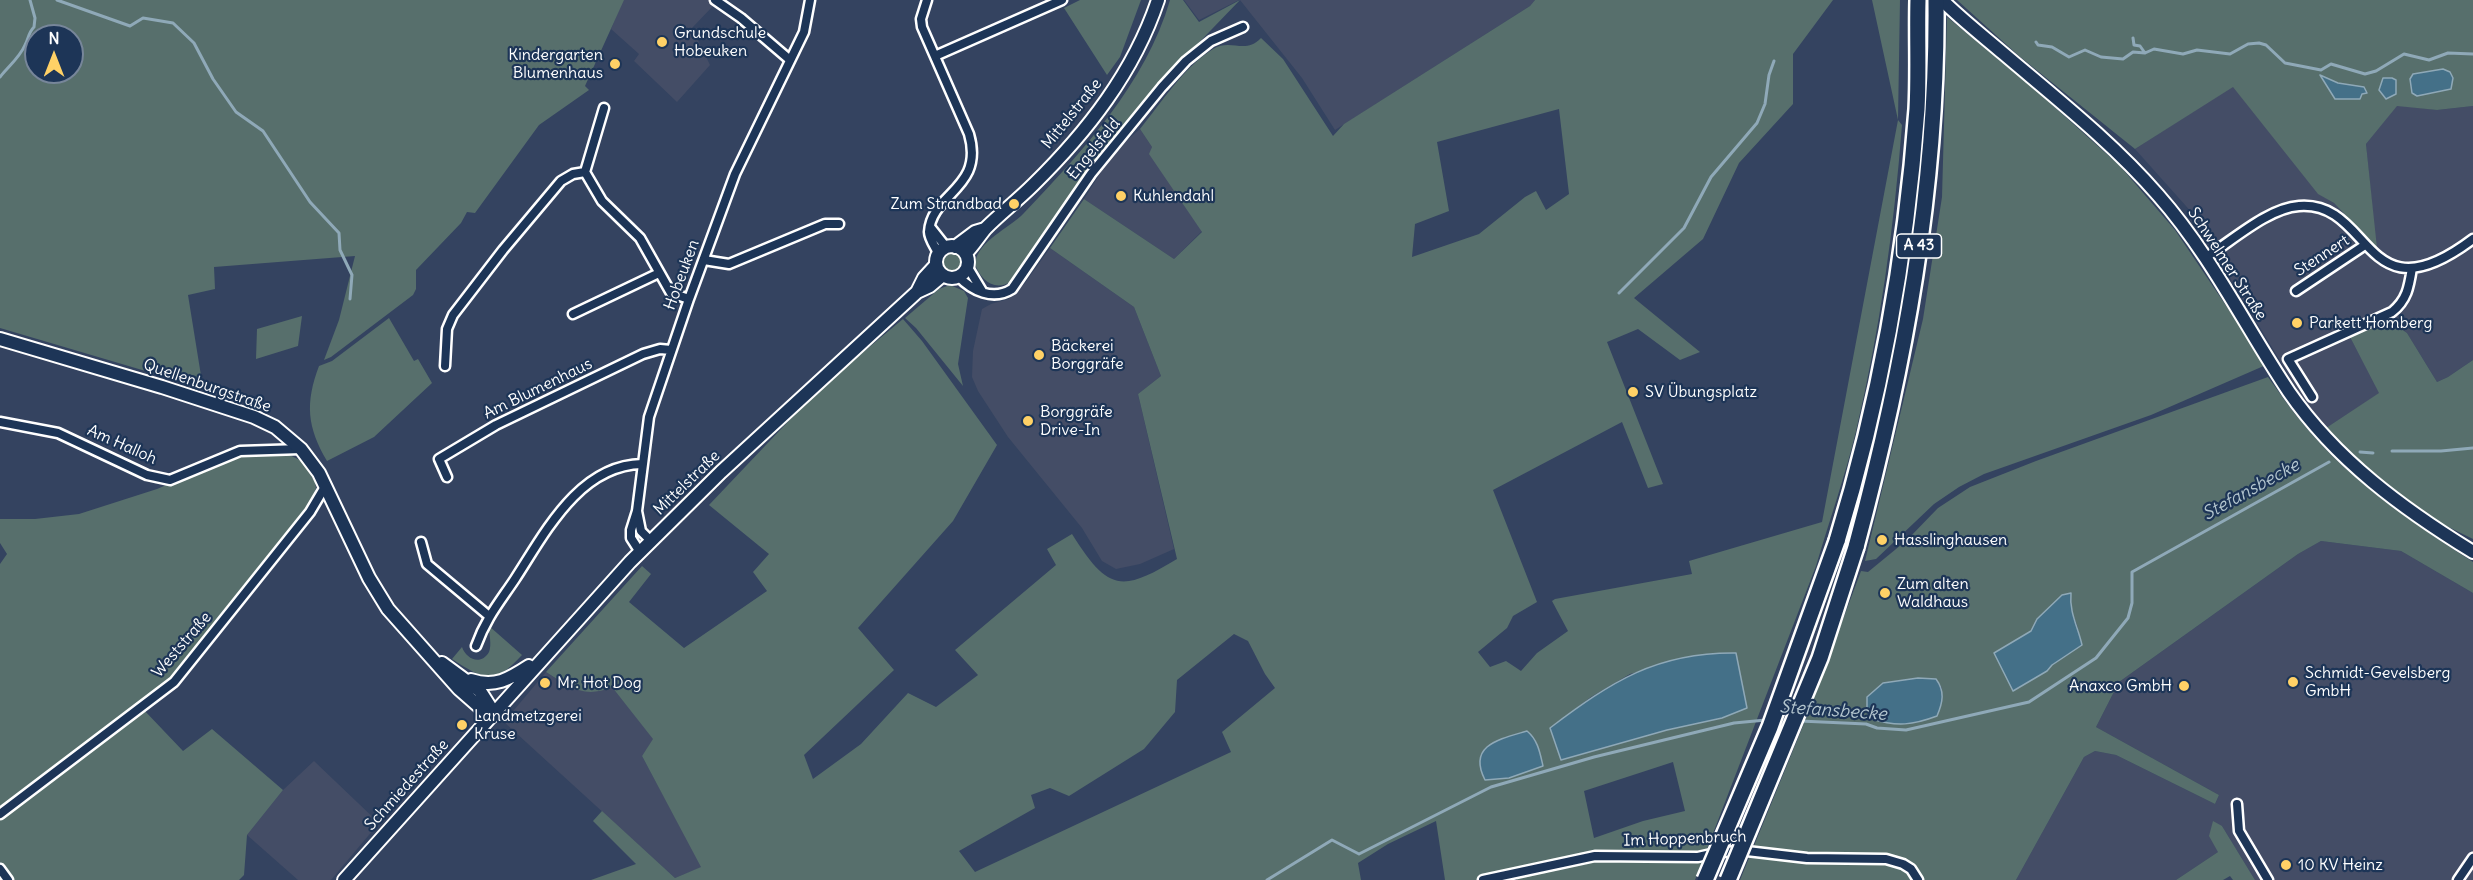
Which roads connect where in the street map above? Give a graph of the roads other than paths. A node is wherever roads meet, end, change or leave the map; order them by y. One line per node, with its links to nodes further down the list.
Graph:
1 (715, 0): 11 (street)
2 (810, 0): 11 (street, Hobeuken)
3 (927, 0): 10 (street)
4 (1062, 0): 10 (street)
5 (1158, 0): 17 (main road, Mittelstraße)
6 (1936, 0): 56 (highway, A 43, bridge)
7 (1942, 0): 18 (main road, Schwelmer Straße)
8 (1918, 1): 55 (highway, A 43, bridge)
9 (1243, 27): 24 (street, Engelsfeld)
10 (935, 57): 17 (street)
11 (790, 60): 19 (street, Hobeuken)
12 (604, 108): 13 (street)
13 (585, 172): 22 (street); 30 (street)
14 (839, 224): 19 (street)
15 (2473, 239): 21 (street, Stennert)
16 (2365, 245): 18 (street, Stennert); 21 (street, Stennert); 25 (street, Stennert)
17 (948, 257): 20 (main road); 23 (main road); 38 (main road, Mittelstraße)
18 (2206, 257): 41 (main road, Schwelmer Straße)
19 (704, 260): 26 (street, Hobeuken)
20 (967, 266): 23 (main road); 24 (street)
21 (2412, 268): 31 (street)
22 (659, 273): 26 (street); 27 (street)
23 (958, 276): 24 (street)
24 (982, 291)
25 (2296, 291)
26 (689, 299): 29 (street, Hobeuken)
27 (573, 314)
28 (0, 339): 33 (main road, Quellenburgstraße)
29 (671, 350): 34 (street, Hobeuken); 35 (street, Am Blumenhaus)
30 (445, 366)
31 (2312, 397)
32 (0, 422): 33 (street, Am Halloh)
33 (301, 448): 36 (main road, Quellenburgstraße)
34 (642, 464): 37 (street, Hobeuken); 42 (street)
35 (447, 477)
36 (326, 485): 44 (main road, Quellenburgstraße); 49 (street, Weststraße)
37 (637, 511): 38 (street, Hobeuken); 40 (street, Hobeuken)
38 (651, 541): 40 (main road, Mittelstraße)
39 (422, 542): 42 (street)
40 (640, 552): 45 (main road, Mittelstraße)
41 (2473, 552)
42 (489, 616): 43 (street)
43 (476, 646)
44 (430, 654): 46 (main road, Quellenburgstraße); 47 (main road, Quellenburgstraße)
45 (542, 657): 46 (main road, Quellenburgstraße); 47 (main road, Mittelstraße)
46 (467, 679): 47 (main road, Quellenburgstraße)
47 (492, 715): 53 (main road, Schmiedestraße)
48 (2237, 804): 58 (street)
49 (0, 814)
50 (2473, 858): 59 (street)
51 (0, 869): 52 (street)
52 (8, 880)
53 (344, 880)
54 (1483, 880): 57 (street, Im Hoppenbruch)
55 (1705, 880)
56 (1728, 880)
57 (1918, 880)
58 (2268, 880)
59 (2458, 880)

